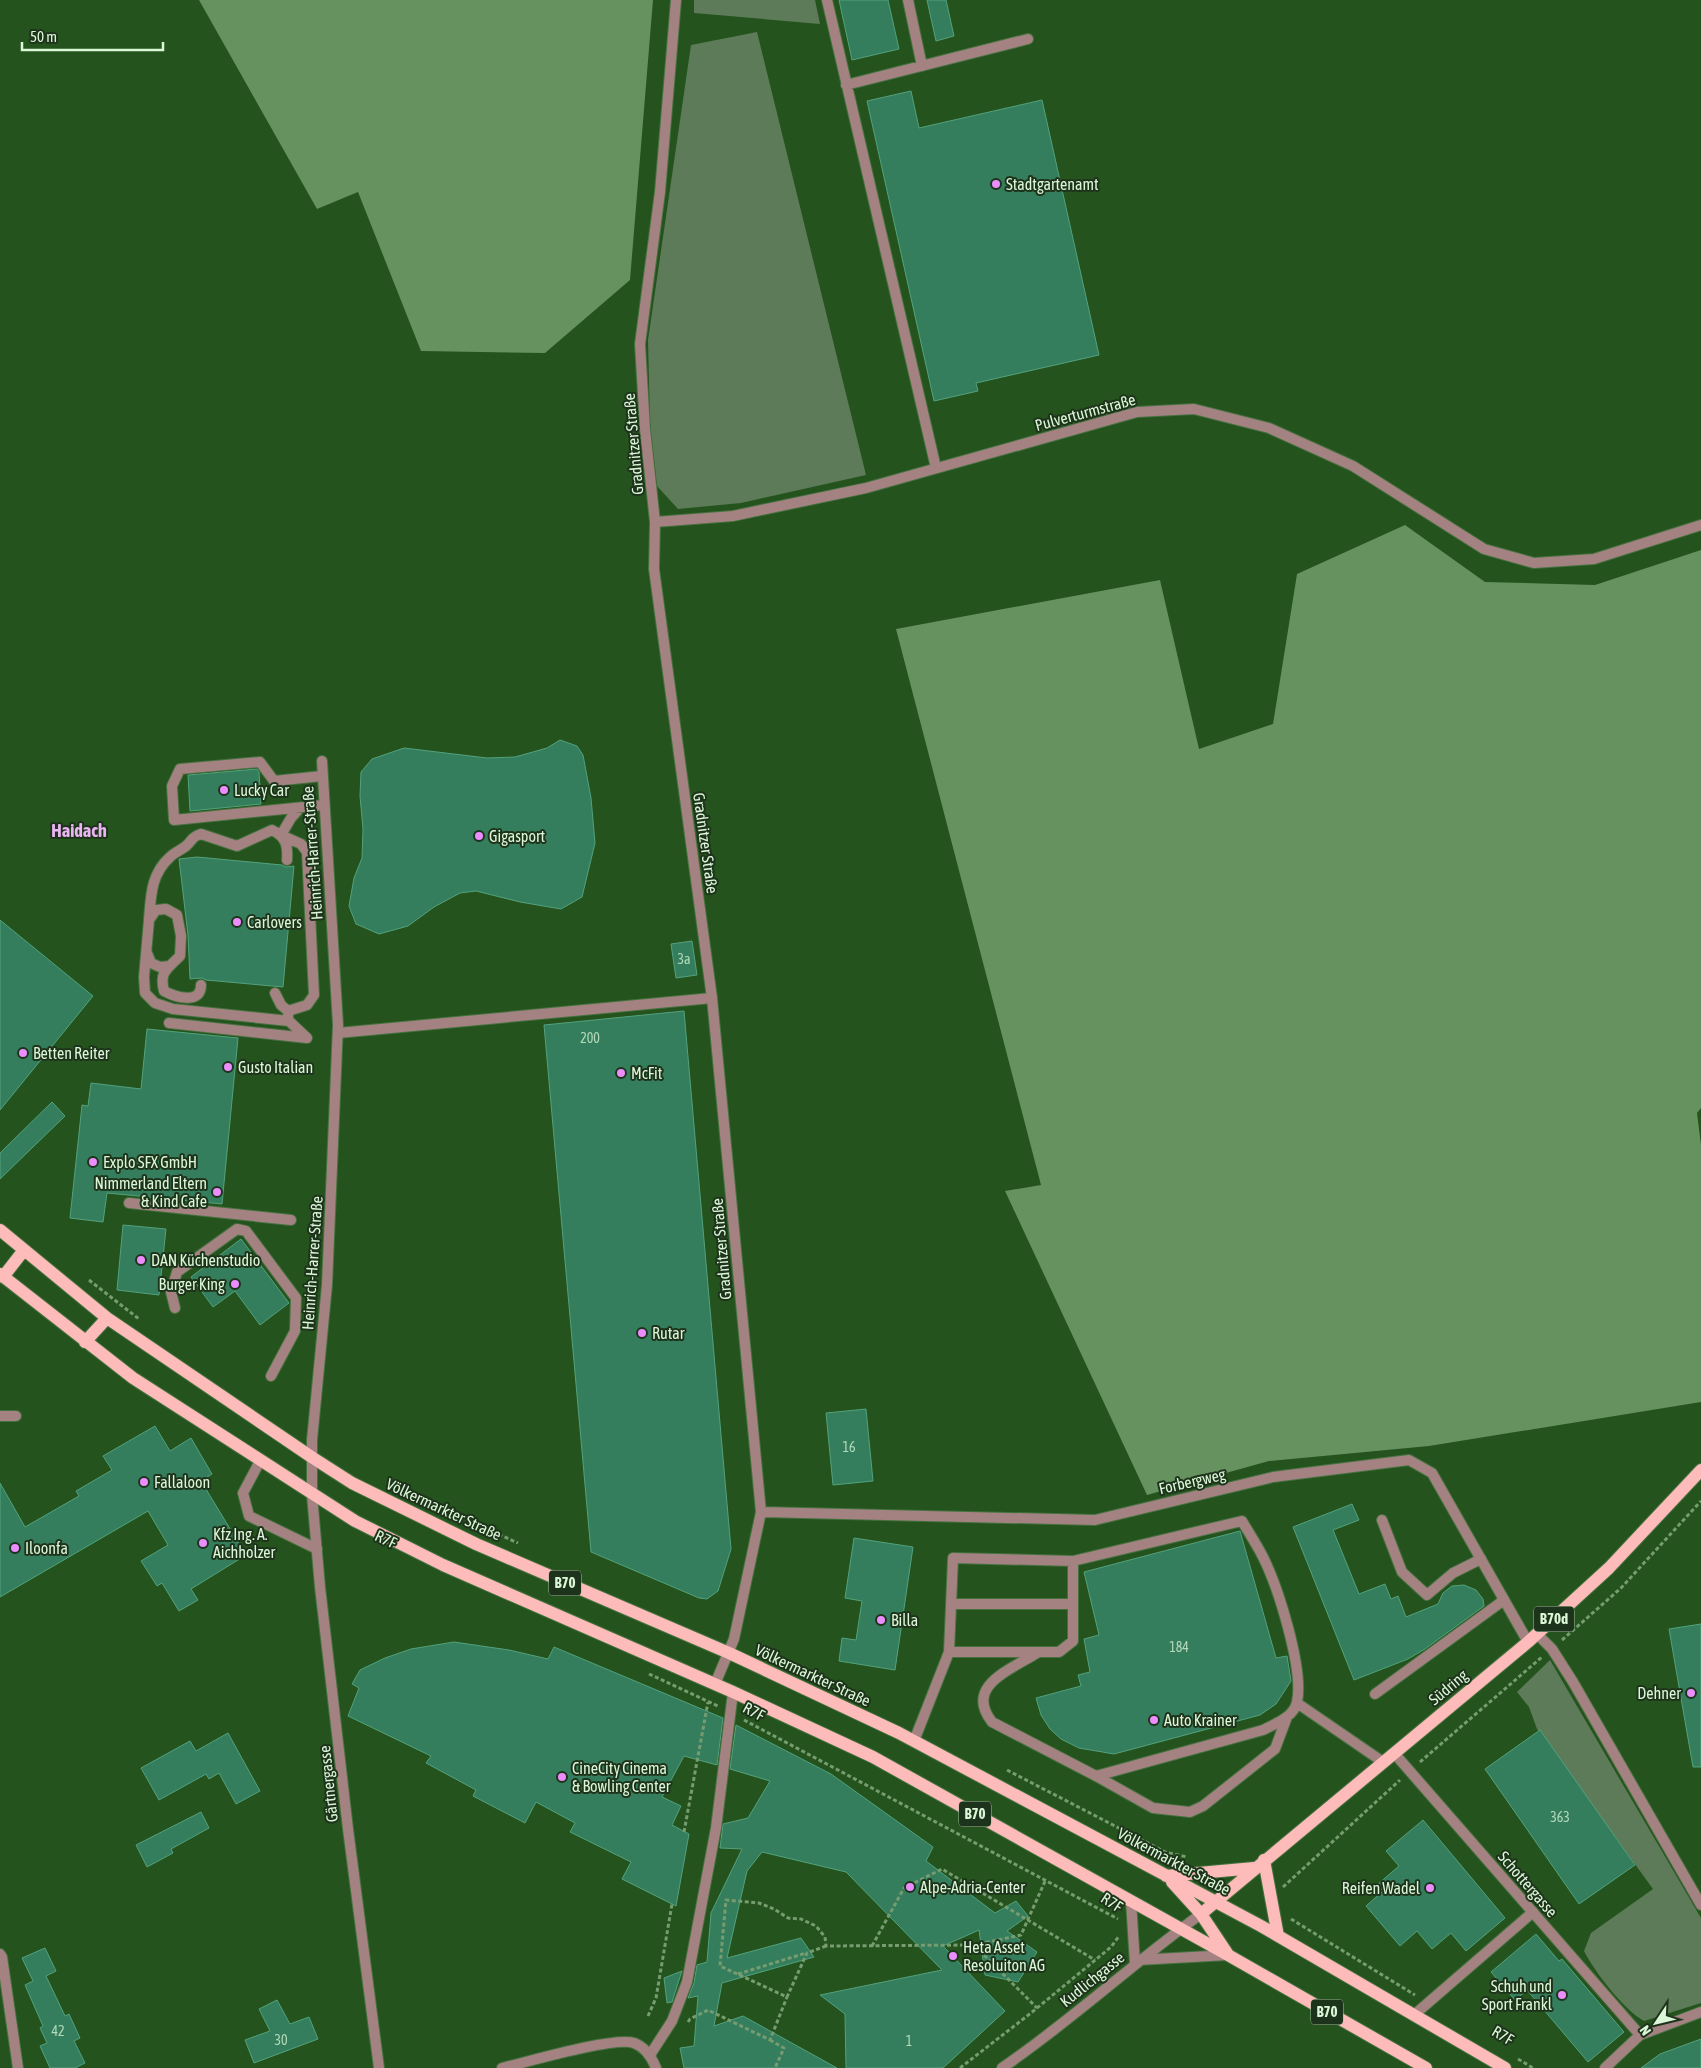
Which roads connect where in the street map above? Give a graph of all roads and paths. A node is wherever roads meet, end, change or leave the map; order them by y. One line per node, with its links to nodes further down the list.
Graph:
1 (676, 0): 8 (street, Gradnitzer Straße)
2 (827, 0): 6 (street)
3 (908, 0): 5 (street)
4 (1028, 39): 5 (street)
5 (922, 66): 6 (street)
6 (846, 85): 7 (street)
7 (936, 468): 8 (street, Pulverturmstraße); 9 (street, Pulverturmstraße)
8 (655, 522): 21 (street, Gradnitzer Straße)
9 (1701, 525)
10 (322, 761): 11 (street, Heinrich-Harrer-Straße)
11 (322, 776): 12 (street, Heinrich-Harrer-Straße); 13 (street)
12 (324, 806): 13 (street); 24 (street, Heinrich-Harrer-Straße)
13 (300, 808): 14 (street)
14 (281, 835): 15 (street); 16 (street); 22 (street)
15 (287, 860)
16 (149, 920): 17 (street); 18 (street)
17 (146, 950): 18 (street); 22 (street)
18 (170, 966): 19 (street)
19 (201, 985)
20 (275, 993): 22 (street)
21 (712, 998): 24 (street); 43 (street, Gradnitzer Straße)
22 (288, 1016): 23 (street)
23 (169, 1023)
24 (338, 1033): 38 (street, Heinrich-Harrer-Straße)
25 (129, 1203): 26 (street)
26 (291, 1220)
27 (0, 1230): 28 (main road, Völkermarkter Straße / B70)
28 (24, 1250): 29 (main road); 32 (main road, Völkermarkter Straße / B70)
29 (1, 1275): 34 (main road, B70)
30 (88, 1280): 33 (path)
31 (175, 1308): 35 (street)
32 (107, 1318): 34 (main road); 38 (main road, Völkermarkter Straße / B70)
33 (143, 1322)
34 (86, 1342): 39 (main road, B70)
35 (270, 1376)
36 (0, 1416): 37 (street)
37 (16, 1416)
38 (312, 1458): 41 (street, Heinrich-Harrer-Straße); 55 (main road, Völkermarkter Straße / B70)
39 (260, 1460): 41 (main road, B70); 45 (street)
40 (1701, 1470): 51 (main road, Südring / B70d)
41 (312, 1495): 45 (street, Gärtnergasse); 57 (main road, B70)
42 (1701, 1501): 52 (path)
43 (761, 1512): 46 (street, Forbergweg); 55 (street, Gradnitzer Straße)
44 (1382, 1520): 46 (street)
45 (317, 1549): 105 (street, Gärtnergasse)
46 (1481, 1558): 48 (street, Forbergweg)
47 (1072, 1561): 49 (street); 50 (street); 61 (street)
48 (1504, 1600): 51 (street, Forbergweg); 59 (street)
49 (952, 1604): 50 (street); 53 (street)
50 (1073, 1604): 54 (street)
51 (1532, 1638): 52 (street, Forbergweg); 65 (main road, Südring / B70d)
52 (1552, 1649): 67 (path); 76 (street, Forbergweg)
53 (949, 1652): 54 (street); 64 (street)
54 (1036, 1653): 68 (street)
55 (729, 1654): 57 (street, Gradnitzer Straße); 64 (main road, Völkermarkter Straße / B70)
56 (645, 1673): 60 (path, R7F)
57 (715, 1684): 58 (main road, B70)
58 (732, 1692): 62 (street); 74 (main road, B70)
59 (1375, 1694)
60 (708, 1702): 62 (path, R7F); 69 (path)
61 (1297, 1703): 63 (street); 66 (street)
62 (730, 1713): 72 (path, R7F); 102 (street)
63 (1286, 1717): 68 (street); 68 (street)
64 (914, 1741): 71 (main road, Völkermarkter Straße / B70)
65 (1394, 1753): 66 (main road, Südring / B70d); 67 (street, Schottergasse)
66 (1383, 1762): 70 (main road, Südring / B70d)
67 (1410, 1771): 73 (path); 77 (street, Schottergasse)
68 (1096, 1776)
69 (684, 1832)
70 (1259, 1864): 71 (main road); 78 (main road, Südring / B70d); 83 (main road)
71 (1166, 1876): 78 (main road); 83 (main road, Völkermarkter Straße / B70)
72 (1046, 1879): 80 (path); 81 (path, R7F)
73 (1277, 1893)
74 (1131, 1901): 89 (main road, B70); 91 (street)
75 (672, 1904): 98 (path)
76 (1701, 1905)
77 (1533, 1912): 94 (street); 100 (street, Schottergasse)
78 (1200, 1914): 89 (main road); 91 (street, Kudlichgasse)
79 (1288, 1916): 94 (path)
80 (1029, 1920): 85 (path); 86 (path); 90 (path)
81 (1121, 1923)
82 (1120, 1935): 90 (path)
83 (1278, 1936): 97 (main road, Völkermarkter Straße / B70)
84 (826, 1946): 85 (path); 87 (path); 92 (path)
85 (872, 1946): 86 (path)
86 (974, 1946): 95 (path)
87 (807, 1953): 92 (path); 93 (path)
88 (0, 1954): 104 (street)
89 (1228, 1955): 91 (street); 111 (main road, B70)
90 (1095, 1960): 95 (path)
91 (1136, 1962): 110 (street, Kudlichgasse)
92 (737, 1974): 93 (path)
93 (787, 1997): 101 (path)
94 (1427, 2003): 97 (street)
95 (1037, 2008): 109 (path)
96 (1701, 2012): 100 (street)
97 (1414, 2015): 112 (main road, Völkermarkter Straße / B70)
98 (648, 2016)
99 (686, 2026): 101 (path)
100 (1640, 2035): 114 (street)
101 (770, 2040): 108 (path)
102 (650, 2055): 106 (street); 107 (street)
103 (1517, 2058): 113 (path, R7F)
104 (18, 2068)
105 (379, 2068)
106 (502, 2068)
107 (656, 2068)
108 (775, 2068)
109 (960, 2068)
110 (1002, 2068)
111 (1426, 2068)
112 (1505, 2068)
113 (1533, 2068)
114 (1605, 2068)

